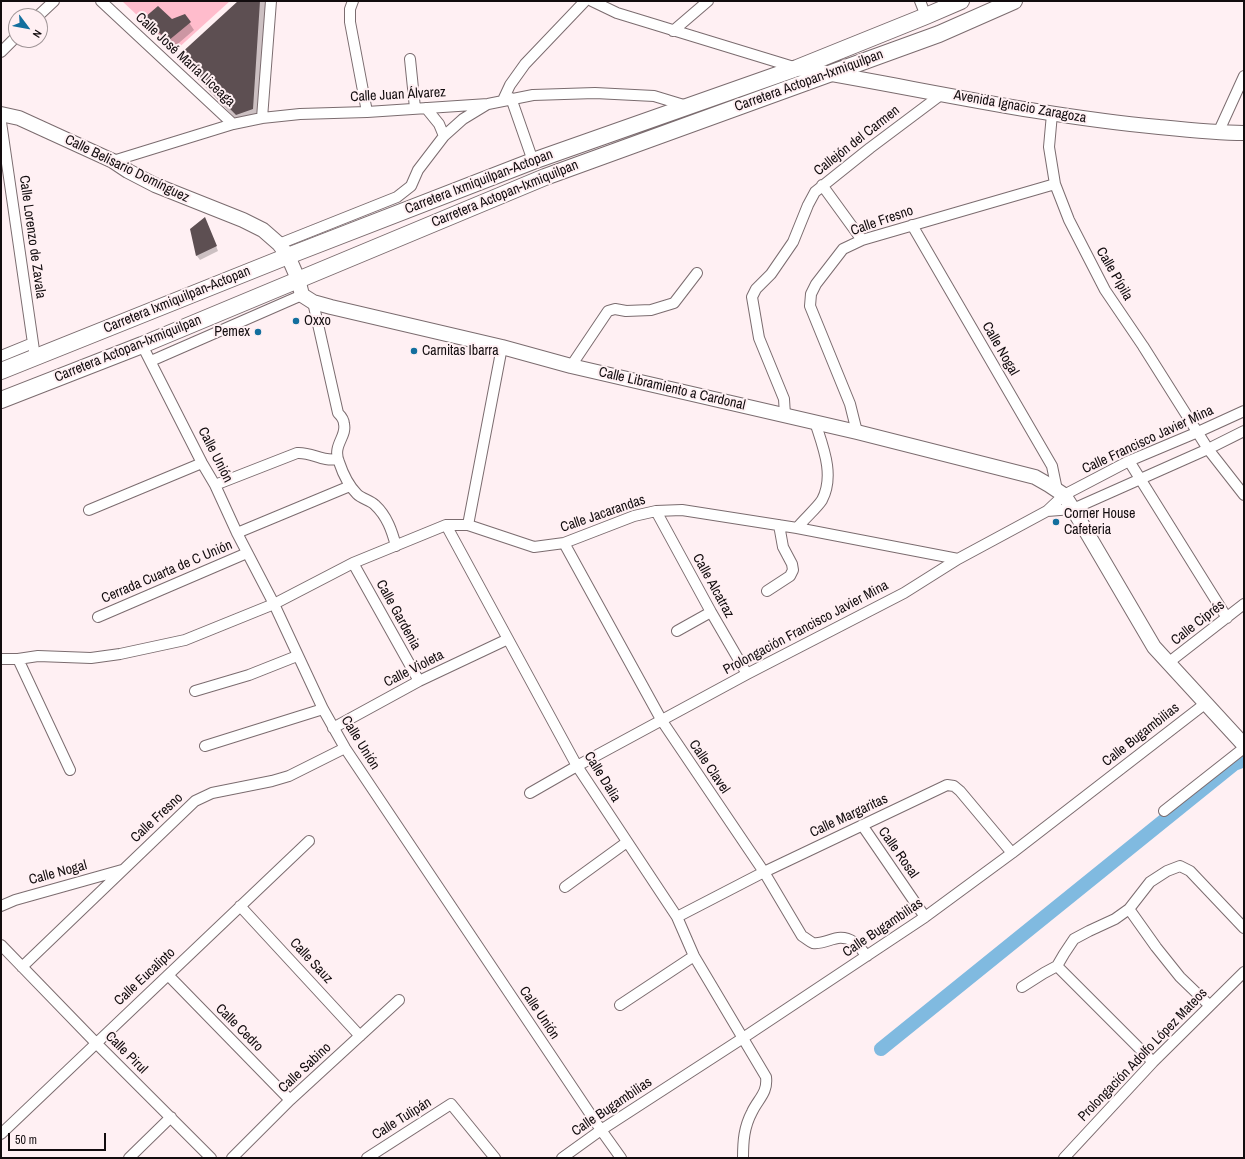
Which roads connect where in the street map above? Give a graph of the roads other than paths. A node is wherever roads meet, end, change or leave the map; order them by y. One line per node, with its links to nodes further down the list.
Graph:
1 (54, 1): 10 (street)
2 (101, 1): 28 (street, Calle José María Liceaga)
3 (271, 1): 26 (street)
4 (353, 1): 23 (street)
5 (585, 1): 12 (street); 18 (street)
6 (708, 1): 12 (street)
7 (920, 1): 11 (street)
8 (961, 1): 11 (main road, Carretera Ixmiquilpan-Actopan)
9 (1014, 1): 15 (main road, Carretera Actopan-Ixmiquilpan)
10 (47, 8)
11 (926, 16): 14 (main road, Carretera Ixmiquilpan-Actopan)
12 (673, 31): 14 (street)
13 (410, 59): 21 (street)
14 (797, 68): 15 (street, Avenida Ignacio Zaragoza); 20 (main road, Carretera Ixmiquilpan-Actopan)
15 (828, 73): 17 (street, Avenida Ignacio Zaragoza); 40 (main road, Carretera Actopan-Ixmiquilpan)
16 (1244, 76): 29 (street)
17 (942, 94): 25 (street, Avenida Ignacio Zaragoza); 35 (street, Callejón del Carmen)
18 (507, 99): 19 (street, Calle Juan Álvarez); 20 (street, Calle Juan Álvarez); 33 (street)
19 (488, 104): 22 (street, Calle Juan Álvarez); 31 (street)
20 (689, 107): 33 (main road, Carretera Ixmiquilpan-Actopan)
21 (415, 108): 22 (street, Calle Juan Álvarez); 23 (street, Calle Juan Álvarez)
22 (426, 108): 31 (street)
23 (367, 112): 26 (street, Calle Juan Álvarez)
24 (1, 114): 32 (street, Calle Belisario Domínguez)
25 (1052, 114): 29 (street, Avenida Ignacio Zaragoza); 34 (street, Calle Pípila)
26 (262, 118): 28 (street, Calle Juan Álvarez)
27 (1, 122): 44 (street, Calle Lorenzo de Zavala)
28 (233, 124): 32 (street, Calle Juan Álvarez)
29 (1218, 133): 30 (street, Avenida Ignacio Zaragoza)
30 (1244, 133)
31 (444, 136): 38 (street)
32 (112, 161): 38 (street, Calle Belisario Domínguez)
33 (533, 161): 38 (main road, Carretera Ixmiquilpan-Actopan)
34 (1055, 184): 36 (street, Calle Fresno); 55 (street, Calle Pípila)
35 (822, 185): 37 (street); 51 (street, Callejón del Carmen)
36 (912, 225): 37 (street, Calle Fresno); 63 (street, Calle Nogal)
37 (862, 240): 54 (street, Calle Fresno)
38 (284, 250): 40 (street); 44 (main road, Carretera Ixmiquilpan-Actopan)
39 (697, 274): 47 (street)
40 (298, 279): 41 (street); 42 (main road, Carretera Actopan-Ixmiquilpan)
41 (307, 298): 43 (street, Calle Libramiento a Cardonal); 46 (street); 57 (street)
42 (142, 345): 46 (street, Calle Unión); 49 (main road, Carretera Actopan-Ixmiquilpan)
43 (502, 348): 47 (street, Calle Libramiento a Cardonal); 71 (street)
44 (34, 350): 45 (street); 48 (main road, Carretera Ixmiquilpan-Actopan)
45 (1, 356)
46 (151, 361): 59 (street, Calle Unión)
47 (571, 366): 51 (street, Calle Libramiento a Cardonal)
48 (1, 371)
49 (1, 400)
50 (1244, 411): 55 (street, Calle Francisco Javier Mina)
51 (785, 415): 52 (street, Calle Libramiento a Cardonal)
52 (816, 422): 54 (street, Calle Libramiento a Cardonal); 72 (street)
53 (1244, 431): 56 (street)
54 (857, 432): 63 (street, Calle Libramiento a Cardonal)
55 (1198, 432): 56 (street, Calle Pípila); 58 (street, Calle Francisco Javier Mina)
56 (1208, 449): 60 (street); 64 (street, Calle Pípila)
57 (338, 459): 61 (street); 62 (street)
58 (1129, 461): 60 (street); 63 (street, Calle Francisco Javier Mina)
59 (202, 463): 61 (street, Calle Unión); 66 (street)
60 (1140, 480): 65 (street); 84 (street)
61 (215, 485): 73 (street, Calle Unión)
62 (350, 486): 73 (street); 75 (street)
63 (1060, 493): 65 (street); 68 (street, Prolongación Francisco Javier Mina)
64 (1244, 495)
65 (1073, 509): 68 (street, Prolongación Francisco Javier Mina); 90 (street)
66 (89, 510)
67 (656, 510): 69 (street, Calle Jacarandas); 74 (street, Calle Jacarandas); 82 (street, Calle Alcatraz)
68 (1047, 511): 77 (street, Prolongación Francisco Javier Mina)
69 (779, 524): 72 (street, Calle Jacarandas); 79 (street)
70 (446, 525): 71 (street, Calle Jacarandas); 75 (street, Calle Jacarandas); 86 (street, Calle Dalia)
71 (468, 526): 74 (street, Calle Jacarandas)
72 (797, 528): 77 (street, Calle Jacarandas)
73 (237, 533): 76 (street, Calle Unión)
74 (564, 543): 96 (street, Calle Clavel)
75 (396, 546): 78 (street, Calle Jacarandas)
76 (247, 553): 80 (street, Calle Unión); 83 (street, Cerrada Cuarta de C Unión)
77 (958, 559): 91 (street, Prolongación Francisco Javier Mina)
78 (352, 563): 80 (street, Calle Jacarandas); 92 (street, Calle Gardenia)
79 (767, 591)
80 (274, 604): 87 (street, Calle Unión); 89 (street, Calle Jacarandas)
81 (1244, 604): 84 (street, Calle Ciprés)
82 (711, 612): 85 (street); 91 (street, Calle Alcatraz)
83 (98, 616)
84 (1227, 618): 90 (street, Calle Ciprés)
85 (677, 631)
86 (508, 639): 92 (street, Calle Violeta); 101 (street, Calle Dalia)
87 (297, 656): 93 (street); 95 (street, Calle Unión)
88 (1, 658): 89 (street, Calle Jacarandas)
89 (18, 659): 102 (street)
90 (1168, 664): 94 (street)
91 (747, 674): 96 (street, Prolongación Francisco Javier Mina)
92 (419, 681): 97 (street, Calle Violeta)
93 (195, 691)
94 (1206, 703): 99 (street); 108 (street, Calle Bugambilias)
95 (323, 709): 97 (street, Calle Unión); 98 (street)
96 (662, 721): 101 (street, Prolongación Francisco Javier Mina); 110 (street, Calle Clavel)
97 (333, 728): 100 (street, Calle Unión)
98 (205, 746)
99 (1244, 746): 104 (street)
100 (345, 748): 109 (street, Calle Fresno); 135 (street, Calle Unión)
101 (577, 766): 103 (street, Prolongación Francisco Javier Mina); 107 (street, Calle Dalia)
102 (70, 770)
103 (530, 793)
104 (1164, 811)
105 (862, 826): 108 (street, Calle Margaritas); 110 (street, Calle Margaritas); 116 (street, Calle Rosal)
106 (309, 841): 113 (street, Calle Eucalipto)
107 (627, 842): 111 (street); 115 (street, Calle Dalia)
108 (1012, 853): 116 (street, Calle Bugambilias)
109 (123, 870): 112 (street, Calle Nogal); 122 (street, Calle Fresno)
110 (764, 872): 115 (street, Calle Margaritas); 120 (street, Calle Clavel)
111 (565, 887)
112 (1, 906)
113 (240, 906): 124 (street, Calle Eucalipto); 129 (street, Calle Sauz)
114 (1129, 909): 117 (street); 121 (street); 128 (street)
115 (677, 917): 119 (street, Calle Dalia)
116 (925, 917): 120 (street, Calle Bugambilias)
117 (1244, 928)
118 (1, 945): 122 (street, Calle Pirul)
119 (694, 956): 127 (street); 130 (street, Calle Dalia)
120 (867, 956): 130 (street, Calle Bugambilias)
121 (1057, 966): 125 (street); 132 (street)
122 (22, 967): 131 (street, Calle Pirul)
123 (1244, 972): 128 (street, Prolongación Adolfo López Mateos)
124 (168, 975): 131 (street, Calle Eucalipto); 133 (street, Calle Cedro)
125 (1022, 987)
126 (399, 1000): 129 (street, Calle Sabino)
127 (620, 1005)
128 (1209, 1006): 132 (street, Prolongación Adolfo López Mateos)
129 (360, 1036): 133 (street, Calle Sabino)
130 (743, 1038): 135 (street, Calle Bugambilias); 144 (street, Calle Dalia)
131 (96, 1043): 134 (street, Calle Pirul); 136 (street, Calle Eucalipto)
132 (1152, 1062): 145 (street, Prolongación Adolfo López Mateos)
133 (290, 1100): 139 (street, Calle Sabino)
134 (171, 1117): 137 (street); 138 (street, Calle Pirul)
135 (601, 1130): 142 (street, Calle Bugambilias); 143 (street, Calle Unión)
136 (1, 1134)
137 (129, 1158)
138 (211, 1158)
139 (232, 1158)
140 (367, 1158): 141 (street, Calle Tulipán)
141 (496, 1158)
142 (562, 1158)
143 (621, 1158)
144 (743, 1158)
145 (1064, 1158)

